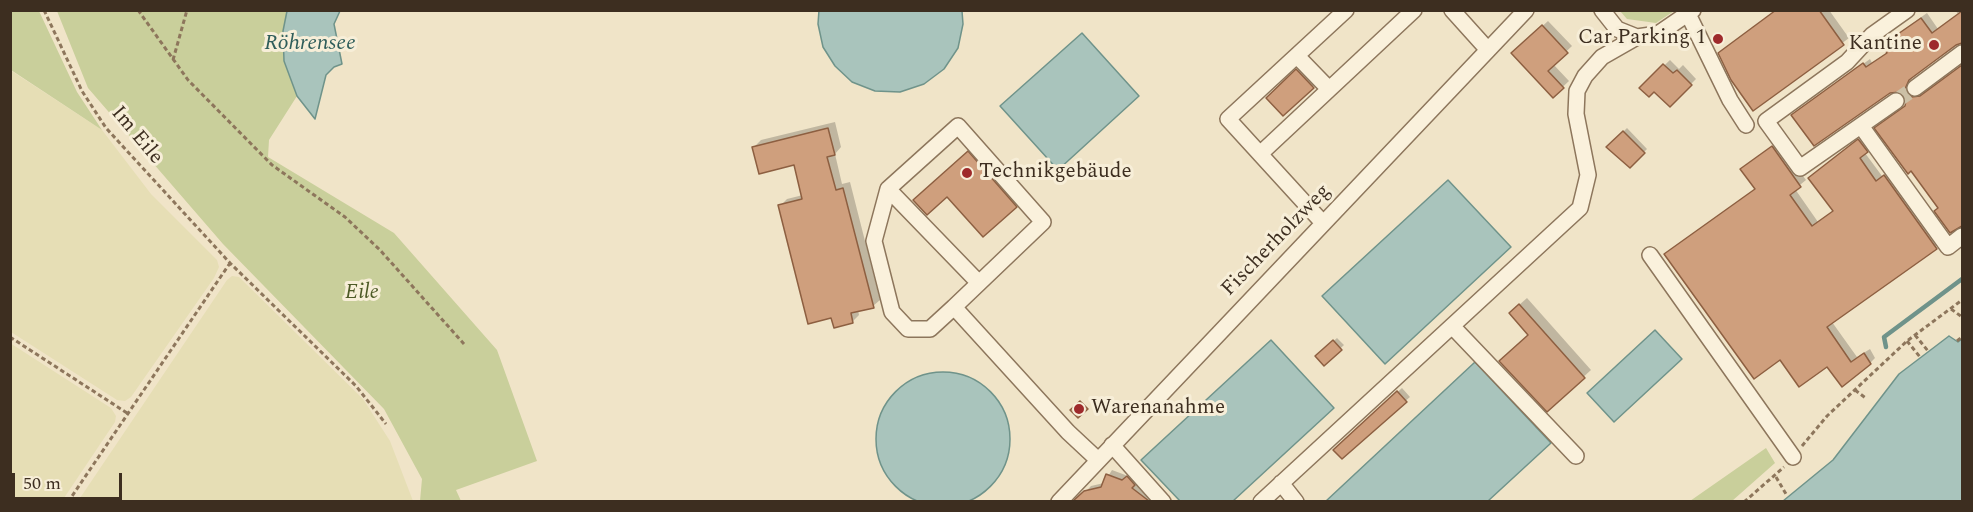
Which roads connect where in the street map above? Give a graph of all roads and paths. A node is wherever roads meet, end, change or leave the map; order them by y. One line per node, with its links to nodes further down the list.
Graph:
1 (44, 10): 26 (path, Im Eile)
2 (138, 10): 15 (path)
3 (187, 10): 15 (path)
4 (1346, 10): 14 (street)
5 (1414, 10): 17 (street)
6 (1452, 10): 12 (street)
7 (1602, 10): 11 (street)
8 (1907, 10): 20 (street)
9 (1690, 12): 11 (street); 19 (street)
10 (1520, 13): 12 (street, Fischerholzweg)
11 (1637, 37): 32 (street)
12 (1488, 50): 23 (street, Fischerholzweg)
13 (1962, 54): 16 (street)
14 (1297, 56): 17 (street); 21 (street)
15 (173, 60): 38 (path)
16 (1915, 88)
17 (1329, 89): 21 (street)
18 (1896, 101): 20 (street)
19 (1746, 126)
20 (1861, 126): 24 (street)
21 (1260, 154): 23 (street)
22 (888, 189): 27 (street); 27 (street); 29 (street)
23 (1323, 223): 45 (street, Fischerholzweg)
24 (1962, 236)
25 (1650, 255): 47 (street)
26 (230, 263): 43 (path); 44 (path, Im Eile)
27 (979, 283): 29 (street)
28 (1962, 300): 30 (path)
29 (954, 307): 48 (street)
30 (1951, 309): 31 (path); 33 (path)
31 (1962, 317)
32 (1452, 326): 46 (street); 50 (street)
33 (1915, 335): 36 (path); 39 (path)
34 (10, 337): 43 (path)
35 (1962, 337): 37 (path)
36 (1906, 341): 40 (path); 41 (path)
37 (1957, 341)
38 (464, 344)
39 (1928, 351)
40 (1920, 357)
41 (1855, 390): 42 (path); 47 (path)
42 (1867, 399)
43 (127, 413): 52 (path)
44 (386, 424)
45 (1112, 445): 48 (street, Fischerholzweg); 54 (street)
46 (1576, 456)
47 (1793, 457): 49 (path)
48 (1098, 460): 53 (street, Fischerholzweg)
49 (1776, 477): 51 (path); 57 (path)
50 (1281, 483): 55 (street); 56 (street)
51 (1786, 494)
52 (68, 501)
53 (1059, 501)
54 (1163, 501)
55 (1261, 501)
56 (1296, 501)
57 (1744, 501)

